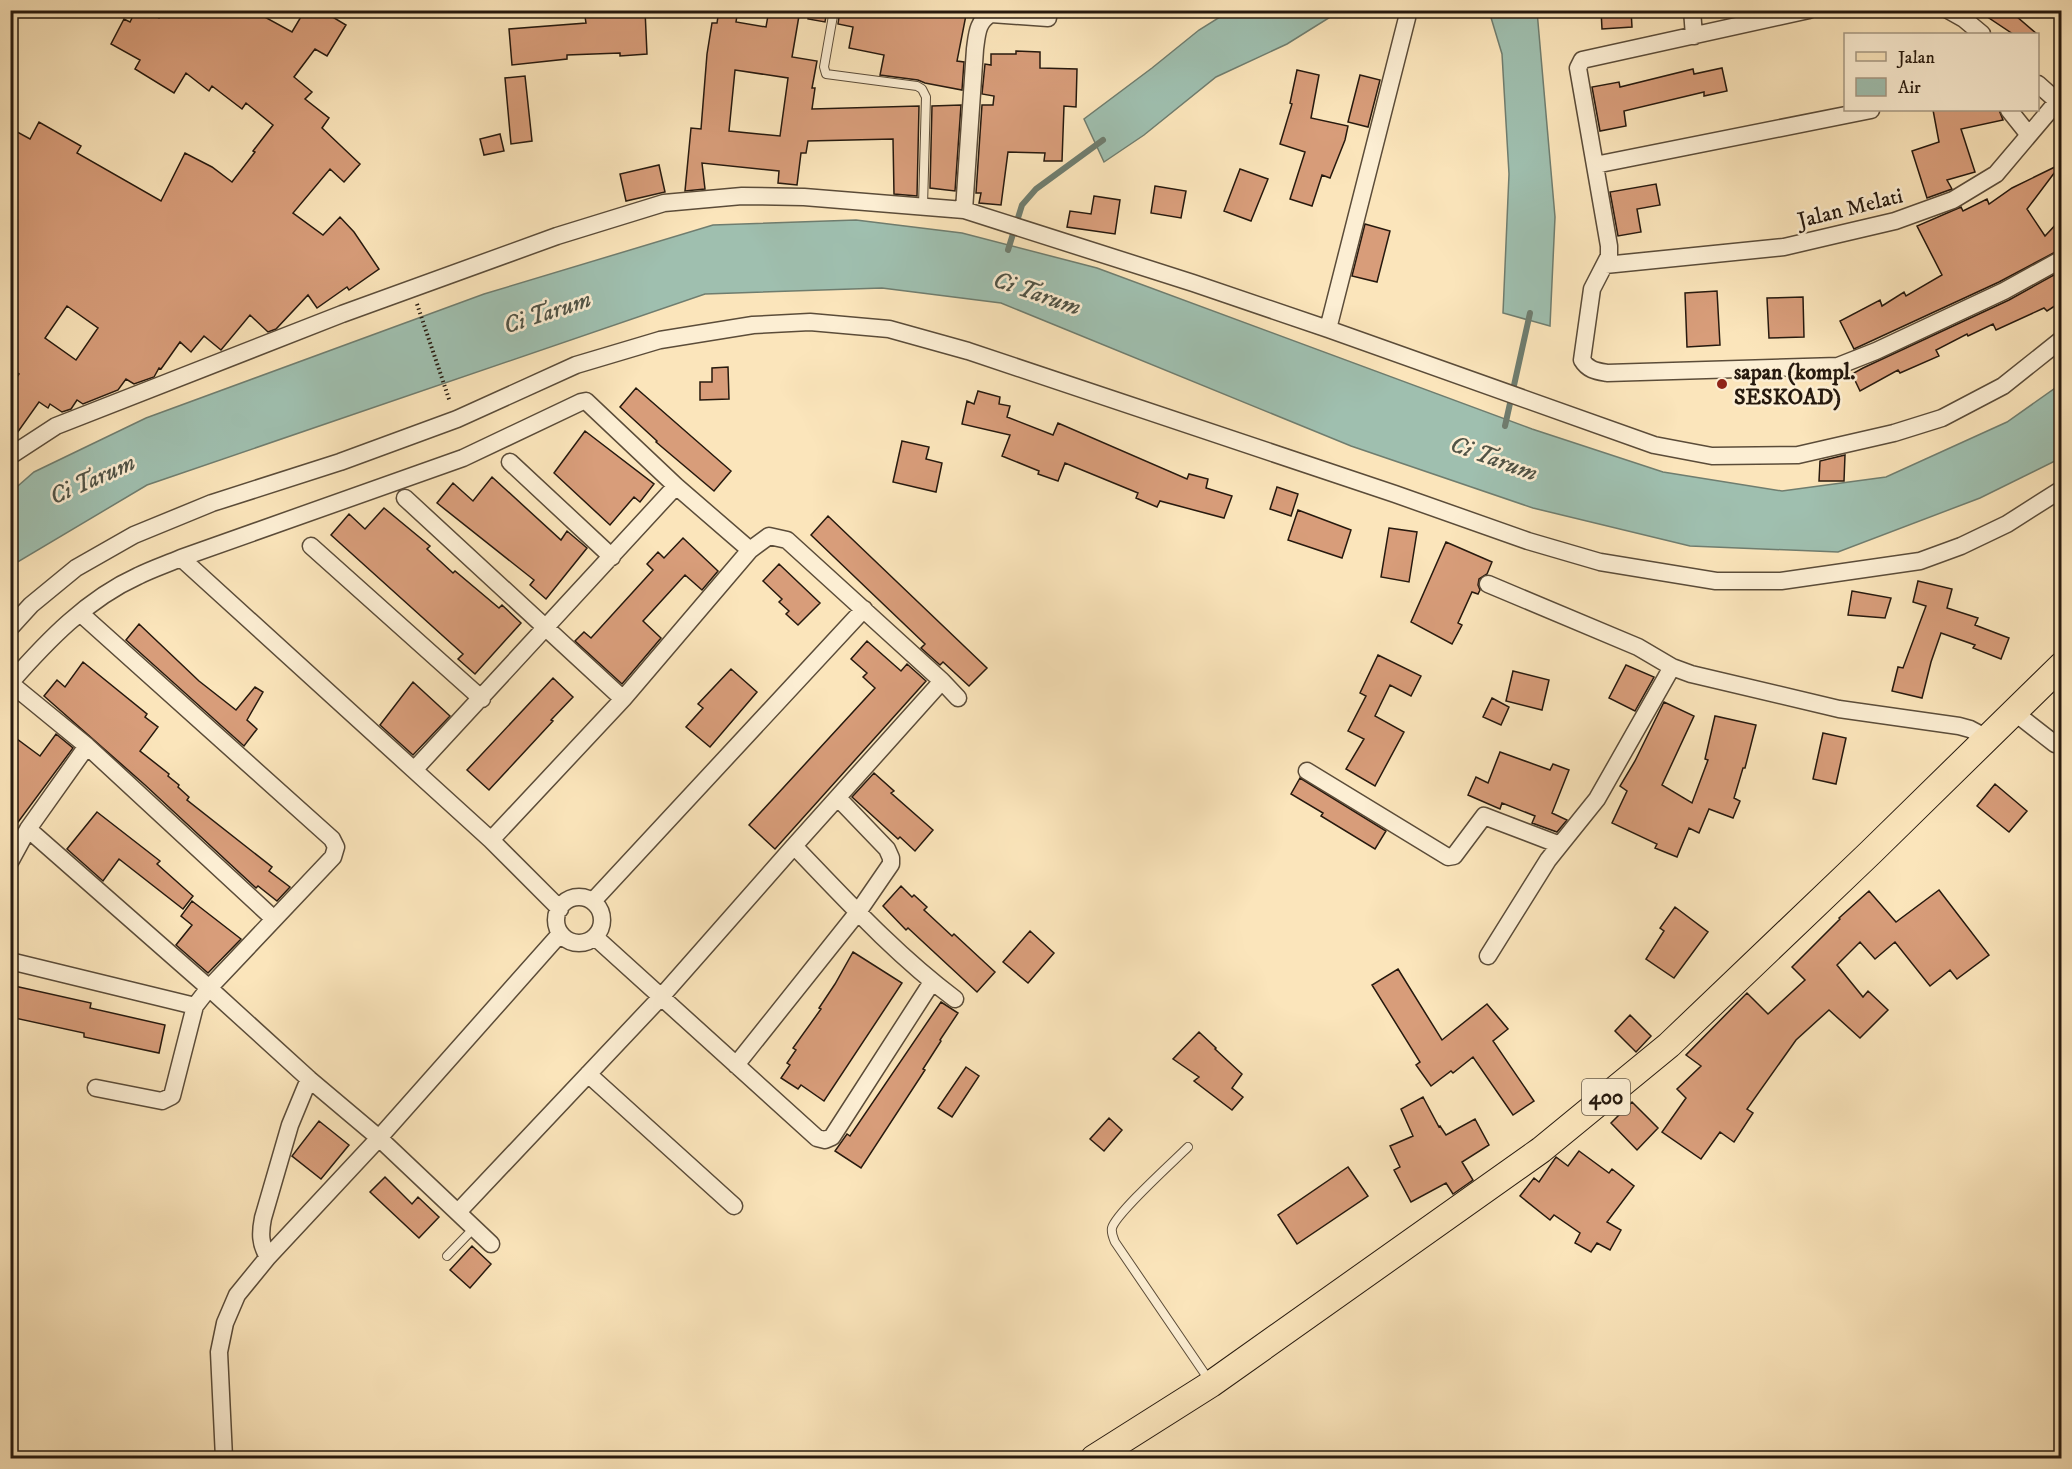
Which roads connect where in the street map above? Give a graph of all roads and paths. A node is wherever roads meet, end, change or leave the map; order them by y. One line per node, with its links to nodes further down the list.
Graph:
1 (834, 10): 16 (lane)
2 (1692, 10): 9 (street)
3 (1809, 10): 9 (street)
4 (1948, 10): 8 (street)
5 (1018, 13): 6 (street); 17 (street)
6 (1048, 18)
7 (1407, 18): 21 (street)
8 (1981, 33)
9 (1694, 36): 15 (street)
10 (2039, 85): 11 (street)
11 (2059, 99): 14 (street, Jalan Melati)
12 (1866, 111): 15 (street)
13 (2010, 111): 14 (street)
14 (2029, 135): 19 (street, Jalan Melati)
15 (1595, 165): 19 (street)
16 (923, 206): 17 (street); 24 (street)
17 (964, 210): 21 (street)
18 (2061, 259): 19 (street)
19 (1605, 265)
20 (416, 302): 23 (path)
21 (1328, 329): 22 (street)
22 (2061, 339)
23 (453, 411)
24 (10, 456)
25 (510, 462): 31 (street)
26 (676, 486): 30 (street); 31 (street); 32 (street)
27 (2061, 489): 36 (street)
28 (405, 498): 37 (street)
29 (310, 546): 43 (street)
30 (750, 550): 34 (street); 44 (street)
31 (612, 557): 37 (street)
32 (181, 558): 35 (street); 49 (street)
33 (1488, 584): 39 (street)
34 (864, 609): 40 (street); 57 (street)
35 (80, 613): 41 (street); 60 (street)
36 (10, 628)
37 (547, 628): 43 (street); 44 (street)
38 (2061, 665): 45 (main road, 400)
39 (1672, 668): 46 (street); 54 (street)
40 (942, 681): 42 (street); 51 (street)
41 (11, 683): 48 (street)
42 (958, 698)
43 (482, 699): 49 (street)
44 (623, 699): 53 (street)
45 (2014, 712): 46 (main road, 400); 47 (street)
46 (1987, 738): 82 (main road, 400)
47 (2061, 745)
48 (87, 746): 52 (street); 60 (street)
49 (414, 770): 53 (street)
50 (1307, 771): 54 (street)
51 (838, 798): 55 (street); 59 (street)
52 (28, 829): 56 (street); 66 (street)
53 (491, 840): 58 (street)
54 (1560, 845): 63 (street)
55 (794, 846): 59 (street); 67 (street)
56 (10, 862)
57 (593, 902): 58 (street); 62 (street)
58 (560, 909): 61 (street)
59 (858, 912): 65 (street); 70 (street)
60 (274, 919): 66 (street)
61 (560, 934): 62 (street); 74 (street)
62 (595, 937): 67 (street)
63 (1488, 956)
64 (10, 961): 69 (street)
65 (932, 982): 68 (street); 70 (street)
66 (209, 988): 69 (street); 72 (street)
67 (661, 997): 70 (street); 71 (street)
68 (955, 999)
69 (195, 1006): 73 (street)
70 (736, 1065)
71 (588, 1074): 76 (street); 77 (street)
72 (309, 1078): 74 (street); 81 (street)
73 (96, 1088)
74 (379, 1138): 77 (street); 81 (street)
75 (1188, 1147): 82 (lane)
76 (734, 1206)
77 (458, 1212): 78 (street)
78 (474, 1228): 79 (street); 80 (lane)
79 (491, 1244)
80 (447, 1256)
81 (267, 1257): 83 (street)
82 (1211, 1384): 84 (main road, 400)
83 (224, 1458)
84 (1094, 1458)

